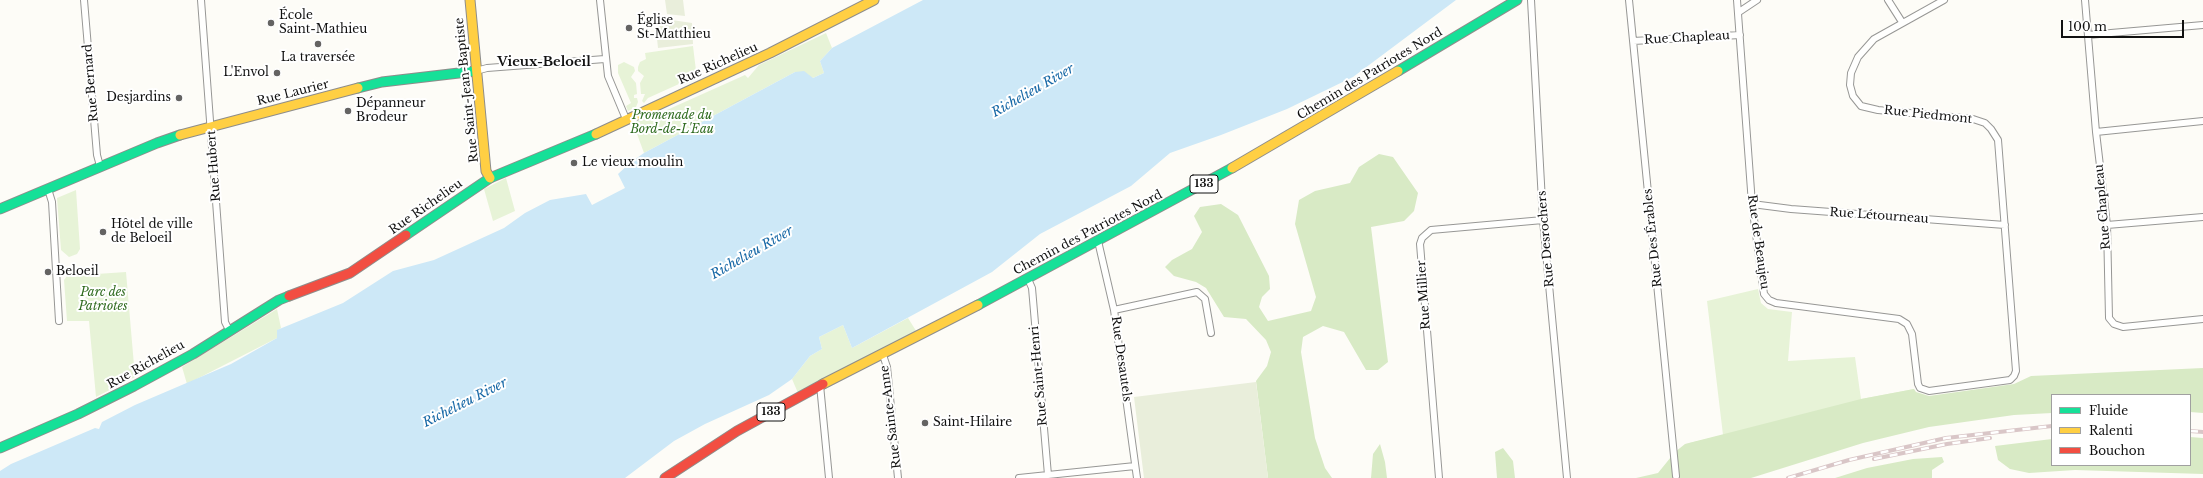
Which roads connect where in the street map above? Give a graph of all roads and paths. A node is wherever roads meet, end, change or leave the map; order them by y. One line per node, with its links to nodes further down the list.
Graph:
1 (84, 0): 26 (street, Rue Bernard)
2 (201, 0): 24 (street, Rue Hubert)
3 (470, 0): 21 (main road, Rue Saint-Jean-Baptiste)
4 (600, 0): 20 (street)
5 (874, 0): 22 (main road, Rue Richelieu)
6 (1518, 0): 35 (main road, Chemin des Patriotes Nord / 133)
7 (1531, 0): 32 (street, Rue Desrochers)
8 (1629, 0): 19 (street, Rue Des Érables)
9 (1737, 0): 14 (street, Rue de Beaujeu)
10 (1757, 0): 14 (street)
11 (1888, 0): 15 (street)
12 (1944, 0): 15 (street, Rue Piedmont)
13 (2086, 0): 18 (street, Rue Chapleau)
14 (1739, 12): 17 (street, Rue de Beaujeu)
15 (1902, 22): 33 (street, Rue Piedmont)
16 (2203, 25): 18 (street)
17 (1740, 35): 19 (street, Rue Chapleau); 29 (street, Rue de Beaujeu)
18 (2088, 35): 25 (street, Rue Chapleau)
19 (1633, 41): 48 (street, Rue Des Érables)
20 (605, 58): 21 (street, Rue Laurier); 22 (street)
21 (476, 71): 24 (main road, Rue Laurier); 27 (main road, Rue Saint-Jean-Baptiste)
22 (626, 119): 27 (main road, Rue Richelieu)
23 (2203, 121): 25 (street)
24 (211, 126): 26 (main road, Rue Laurier); 40 (street, Rue Hubert)
25 (2096, 132): 34 (street, Rue Chapleau)
26 (100, 166): 28 (main road, Rue Laurier)
27 (490, 178): 40 (main road, Rue Richelieu)
28 (48, 189): 30 (main road, Rue Laurier); 39 (street)
29 (1752, 204): 33 (street, Rue Létourneau); 43 (street, Rue de Beaujeu)
30 (0, 208)
31 (2203, 217): 34 (street)
32 (1543, 220): 55 (street, Rue Millier); 56 (street, Rue Desrochers)
33 (2005, 225): 43 (street, Rue Piedmont)
34 (2106, 225): 38 (street, Rue Chapleau)
35 (1098, 241): 36 (main road, Chemin des Patriotes Nord / 133); 37 (street, Rue Desautels)
36 (1028, 279): 42 (main road, Chemin des Patriotes Nord / 133); 47 (street, Rue Saint-Henri)
37 (1114, 310): 41 (street); 46 (street, Rue Desautels)
38 (2203, 320)
39 (59, 321)
40 (230, 330): 45 (main road, Rue Richelieu)
41 (1211, 334)
42 (883, 355): 44 (main road, Chemin des Patriotes Nord / 133); 52 (street, Rue Sainte-Anne)
43 (2010, 380)
44 (820, 385): 50 (main road, Chemin des Patriotes Nord / 133); 51 (street)
45 (0, 448)
46 (1135, 466): 47 (street); 54 (street, Rue Desautels)
47 (1048, 475): 49 (street)
48 (1676, 476)
49 (1033, 477): 53 (street)
50 (665, 478)
51 (829, 478)
52 (898, 478)
53 (1019, 478)
54 (1137, 478)
55 (1439, 478)
56 (1567, 478)

